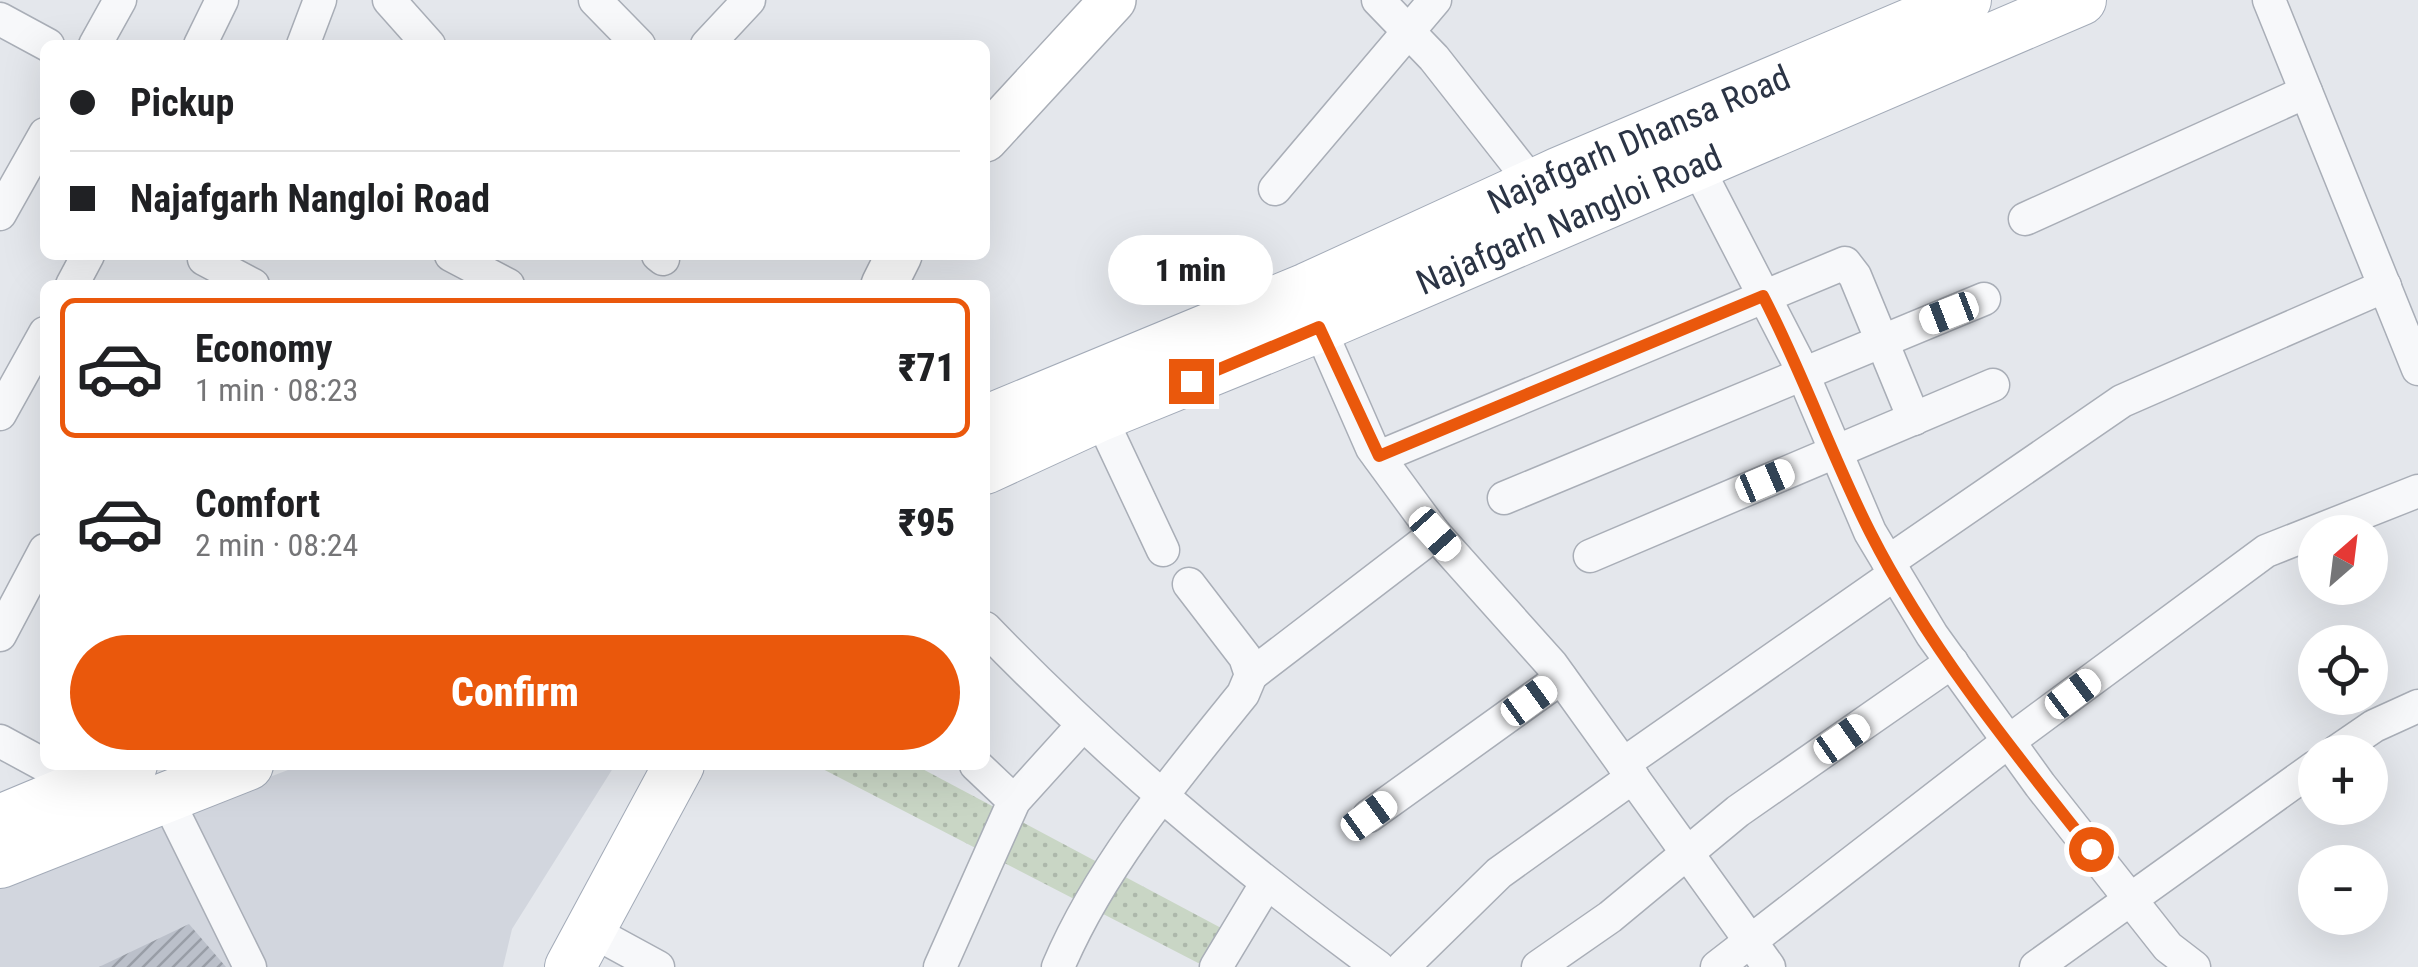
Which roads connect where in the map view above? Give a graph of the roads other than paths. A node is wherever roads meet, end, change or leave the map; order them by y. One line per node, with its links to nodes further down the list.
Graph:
1 (120, 0): 15 (street)
2 (222, 0): 16 (street)
3 (320, 0): 17 (street)
4 (389, 0): 18 (street)
5 (595, 0): 19 (street)
6 (749, 0): 20 (street)
7 (1113, 0): 23 (street)
8 (1378, 0): 14 (street)
9 (1434, 0): 14 (street)
10 (1966, 0): 25 (main road, Najafgarh Dhansa Road)
11 (2081, 0): 25 (main road, Najafgarh Nangloi Road)
12 (2269, 0): 22 (street)
13 (0, 19): 21 (street)
14 (1409, 30): 26 (street); 27 (street)
15 (98, 40)
16 (202, 40)
17 (305, 40)
18 (424, 40)
19 (634, 40)
20 (712, 40)
21 (40, 41)
22 (2306, 92): 29 (street); 34 (street)
23 (990, 134)
24 (40, 143): 28 (street)
25 (1685, 143): 26 (main road, Najafgarh Dhansa Road); 35 (street); 37 (main road, Najafgarh Nangloi Road)
26 (1533, 184): 46 (main road, Najafgarh Dhansa Road)
27 (1275, 188)
28 (0, 214)
29 (2024, 219)
30 (460, 260): 33 (street)
31 (200, 266): 32 (street)
32 (239, 280)
33 (498, 280)
34 (2384, 286): 40 (street); 56 (street)
35 (1763, 296): 38 (street); 41 (street); 48 (street)
36 (1984, 299): 38 (street)
37 (1319, 327): 44 (main road, Najafgarh Nangloi Road); 48 (street)
38 (1880, 339): 41 (street); 45 (street)
39 (40, 342): 43 (street)
40 (2418, 369)
41 (1802, 372): 47 (street); 51 (street)
42 (1994, 385): 45 (street)
43 (0, 414)
44 (1100, 416): 49 (main road, Najafgarh Nangloi Road); 53 (street)
45 (1914, 418): 47 (street)
46 (990, 419)
47 (1835, 450): 54 (street); 56 (street)
48 (1379, 456): 52 (street)
49 (990, 467)
50 (2418, 491): 67 (street)
51 (1504, 498)
52 (1435, 534): 61 (street); 62 (street)
53 (1163, 550)
54 (1590, 556)
55 (40, 559): 59 (street)
56 (1891, 568): 60 (street); 73 (street)
57 (1189, 584): 61 (street)
58 (990, 633): 64 (street)
59 (0, 634)
60 (1952, 662): 67 (street); 81 (street)
61 (1251, 675): 77 (street)
62 (1561, 678): 73 (street); 79 (street)
63 (2418, 706): 65 (street)
64 (1081, 727): 77 (street); 78 (street)
65 (2361, 735)
66 (0, 741): 68 (street)
67 (2009, 742): 84 (street); 86 (street)
68 (40, 762)
69 (54, 770): 76 (street)
70 (217, 770): 75 (main road)
71 (677, 770): 85 (main road)
72 (981, 770): 78 (street)
73 (1628, 770): 81 (street); 93 (street)
74 (2298, 779): 84 (street)
75 (149, 781): 76 (main road); 82 (main road); 87 (street)
76 (82, 785): 80 (main road)
77 (1160, 796): 83 (street); 90 (street)
78 (1014, 801): 89 (street)
79 (1369, 816)
80 (0, 820)
81 (1688, 853): 86 (street); 94 (street)
82 (0, 863)
83 (1266, 884): 91 (street); 92 (street)
84 (2129, 897): 96 (street); 97 (street)
85 (580, 949): 88 (street)
86 (1760, 955): 95 (street)
87 (250, 967)
88 (658, 967)
89 (940, 967)
90 (1058, 967)
91 (1216, 967)
92 (1378, 967)
93 (1403, 967)
94 (1538, 967)
95 (1717, 967)
96 (2036, 967)
97 (2194, 967)

